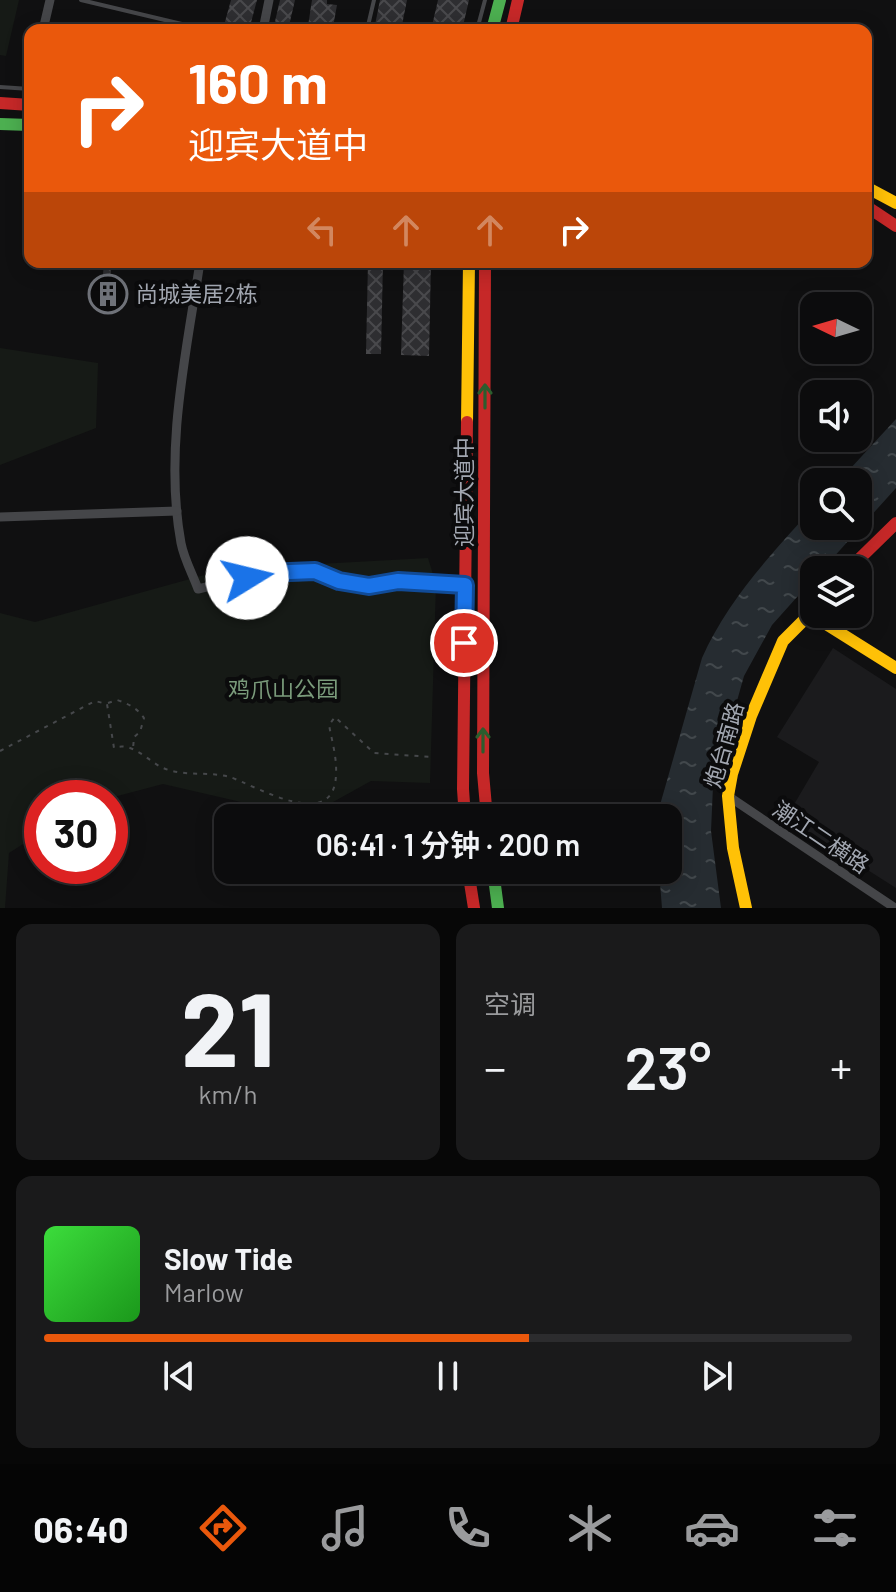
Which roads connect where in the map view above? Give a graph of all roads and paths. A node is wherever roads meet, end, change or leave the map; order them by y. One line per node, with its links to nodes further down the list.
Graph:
1 (50, 0): 8 (street)
2 (81, 0): 9 (lane)
3 (269, 0): 10 (street)
4 (374, 0): 11 (lane)
5 (485, 0): 12 (lane)
6 (500, 0): 13 (main road)
7 (518, 0): 14 (main road)
8 (44, 24)
9 (182, 24)
10 (264, 24)
11 (368, 24)
12 (479, 24)
13 (494, 24)
14 (512, 24)
15 (0, 87): 16 (lane)
16 (24, 88)
17 (0, 103): 18 (main road)
18 (24, 105)
19 (0, 124): 20 (main road)
20 (24, 125)
21 (872, 190): 22 (main road)
22 (896, 203)
23 (872, 210): 24 (main road)
24 (896, 226)
25 (199, 268): 28 (street)
26 (469, 268): 32 (main road, 迎宾大道中)
27 (485, 268): 42 (main road, 迎宾大道中, one-way to 27)
28 (177, 511): 29 (street); 32 (street)
29 (0, 517)
30 (895, 525): 31 (main road)
31 (863, 556)
32 (465, 585): 41 (main road, 迎宾大道中)
33 (800, 624): 40 (main road, 炮台南路)
34 (836, 628): 35 (main road)
35 (896, 668)
36 (107, 704): 37 (path); 37 (path); 38 (path)
37 (133, 749): 39 (path)
38 (0, 751)
39 (431, 757)
40 (728, 796): 47 (main road, 炮台南路); 48 (street, 潮江二横路)
41 (464, 804)
42 (486, 804)
43 (470, 884): 45 (main road)
44 (495, 884): 46 (main road)
45 (474, 908)
46 (498, 908)
47 (746, 908)
48 (895, 908)

